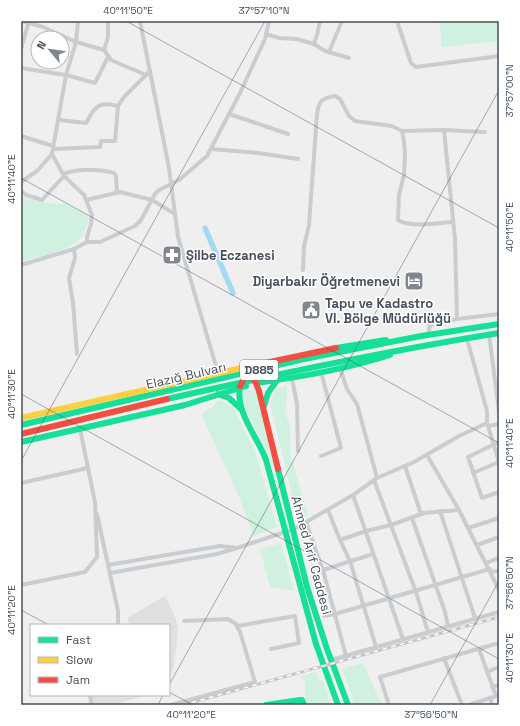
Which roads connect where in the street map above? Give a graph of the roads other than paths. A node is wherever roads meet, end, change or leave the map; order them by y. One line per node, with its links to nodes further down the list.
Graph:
1 (23, 21): 9 (street)
2 (78, 21): 11 (street)
3 (108, 21): 14 (street)
4 (140, 21): 20 (street)
5 (269, 21): 10 (street)
6 (320, 21): 12 (street)
7 (342, 21): 15 (street)
8 (397, 21): 16 (street)
9 (29, 22): 11 (street); 13 (street)
10 (266, 34): 12 (street); 24 (street)
11 (76, 42): 14 (street); 21 (street)
12 (314, 44): 15 (street)
13 (21, 49)
14 (104, 50): 17 (street)
15 (329, 52): 18 (street)
16 (499, 56)
17 (108, 57): 21 (street); 22 (street)
18 (349, 58)
19 (21, 68): 21 (street)
20 (150, 71): 22 (street); 37 (street)
21 (66, 75): 25 (street)
22 (146, 75): 23 (street)
23 (118, 106): 25 (street); 31 (street)
24 (229, 114): 29 (street); 32 (street)
25 (59, 120): 31 (street)
26 (444, 130): 27 (street); 28 (street); 43 (street)
27 (402, 131): 43 (street); 47 (street)
28 (485, 132)
29 (288, 134)
30 (21, 136): 31 (street)
31 (53, 147): 33 (street)
32 (211, 150): 34 (street); 37 (street)
33 (52, 154): 35 (street); 36 (street)
34 (298, 159)
35 (64, 175): 38 (street); 39 (street); 40 (street)
36 (21, 182)
37 (171, 183): 41 (street); 42 (street)
38 (21, 191)
39 (117, 193): 40 (street); 41 (street)
40 (86, 200): 44 (street)
41 (152, 200): 42 (street); 44 (street)
42 (175, 214): 61 (street)
43 (453, 222): 49 (street)
44 (87, 242): 45 (street)
45 (74, 249): 46 (street); 57 (street)
46 (21, 265)
47 (303, 270)
48 (499, 314): 49 (street)
49 (457, 319): 53 (street)
50 (499, 324): 53 (main road, Elazığ Bulvarı / D885)
51 (499, 333): 52 (main road, Elazığ Bulvarı / D885)
52 (489, 334): 54 (main road, Elazığ Bulvarı / D885); 71 (street)
53 (428, 335): 55 (main road, Elazığ Bulvarı / D885)
54 (467, 339): 56 (main road, Elazığ Bulvarı / D885); 76 (street)
55 (404, 340): 59 (main road, Elazığ Bulvarı / D885); 61 (main road)
56 (411, 348): 58 (main road); 62 (main road, Elazığ Bulvarı / D885)
57 (77, 354)
58 (340, 368): 60 (main road); 88 (street)
59 (248, 372): 65 (main road, Ahmed Arif Caddesi); 66 (main road); 69 (main road, Elazığ Bulvarı / D885)
60 (320, 372): 63 (main road); 84 (street)
61 (218, 373): 70 (main road)
62 (282, 373): 64 (main road); 65 (main road, Elazığ Bulvarı / D885)
63 (292, 378): 64 (main road); 82 (street)
64 (277, 380): 65 (main road); 68 (main road)
65 (255, 381): 66 (main road, Elazığ Bulvarı / D885); 68 (main road, Ahmed Arif Caddesi)
66 (240, 385): 67 (main road); 72 (main road, Ahmed Arif Caddesi); 78 (main road, Elazığ Bulvarı / D885)
67 (218, 394): 72 (main road, Ahmed Arif Caddesi); 77 (main road)
68 (264, 408): 102 (main road, Ahmed Arif Caddesi)
69 (84, 410): 70 (main road); 75 (main road, Elazığ Bulvarı / D885)
70 (47, 411): 73 (main road)
71 (499, 411)
72 (244, 412): 104 (main road, Ahmed Arif Caddesi)
73 (21, 418)
74 (499, 424): 76 (street)
75 (21, 425)
76 (488, 425): 81 (street); 83 (street)
77 (80, 428): 79 (main road); 86 (street)
78 (21, 434)
79 (21, 442)
80 (499, 442): 81 (street)
81 (494, 444): 87 (street); 87 (street)
82 (298, 451)
83 (427, 455): 85 (street); 94 (street)
84 (321, 456)
85 (405, 466): 88 (street); 96 (street)
86 (88, 468): 89 (street); 92 (street)
87 (473, 473): 90 (street)
88 (376, 479): 91 (street); 100 (street)
89 (21, 483)
90 (499, 492)
91 (353, 495): 93 (street); 103 (street)
92 (95, 502): 113 (street); 119 (street)
93 (328, 510): 99 (street); 106 (street)
94 (459, 510): 95 (street); 101 (street)
95 (440, 511): 96 (street); 118 (street)
96 (421, 514): 97 (street)
97 (412, 518): 100 (street); 120 (street)
98 (499, 518): 101 (street)
99 (306, 522): 102 (street); 114 (street)
100 (391, 525): 103 (street); 122 (street)
101 (468, 528): 107 (street)
102 (294, 529): 104 (street); 141 (main road, Ahmed Arif Caddesi)
103 (366, 531): 106 (street); 109 (street)
104 (285, 532): 108 (street); 151 (main road, Ahmed Arif Caddesi)
105 (499, 537): 107 (street)
106 (340, 540): 111 (street)
107 (477, 545): 112 (street)
108 (237, 548): 113 (street); 117 (street)
109 (373, 554): 111 (street); 123 (street)
110 (499, 558): 112 (street)
111 (350, 561): 114 (street); 124 (street)
112 (486, 563): 115 (street)
113 (108, 565): 117 (street)
114 (322, 570): 126 (street)
115 (490, 571): 116 (street); 118 (street); 121 (street)
116 (499, 571)
117 (110, 573): 130 (street)
118 (462, 578): 120 (street); 128 (street)
119 (21, 585)
120 (436, 586): 122 (street); 132 (street)
121 (499, 590)
122 (416, 592): 123 (street); 133 (street)
123 (389, 599): 124 (street); 134 (street)
124 (364, 606): 126 (street); 136 (street)
125 (499, 612): 128 (street)
126 (335, 614): 127 (street); 139 (street)
127 (324, 616)
128 (475, 618): 132 (street)
129 (184, 621): 131 (street)
130 (118, 624)
131 (237, 626): 137 (street); 148 (street)
132 (448, 626): 133 (street)
133 (428, 632): 134 (street)
134 (403, 639): 136 (street)
135 (499, 643): 138 (street)
136 (376, 647): 139 (street)
137 (271, 649)
138 (479, 649): 140 (street); 143 (street)
139 (346, 656): 141 (street)
140 (444, 658): 153 (street); 154 (street)
141 (331, 660): 152 (main road, Ahmed Arif Caddesi)
142 (499, 667): 143 (street)
143 (486, 672): 145 (street)
144 (499, 684): 145 (street)
145 (492, 687): 146 (street)
146 (498, 696): 147 (street)
147 (490, 698): 155 (street); 156 (street)
148 (171, 705)
149 (266, 705): 150 (main road)
150 (304, 705)
151 (338, 705)
152 (348, 705)
153 (389, 705)
154 (462, 705)
155 (469, 705)
156 (492, 705)

